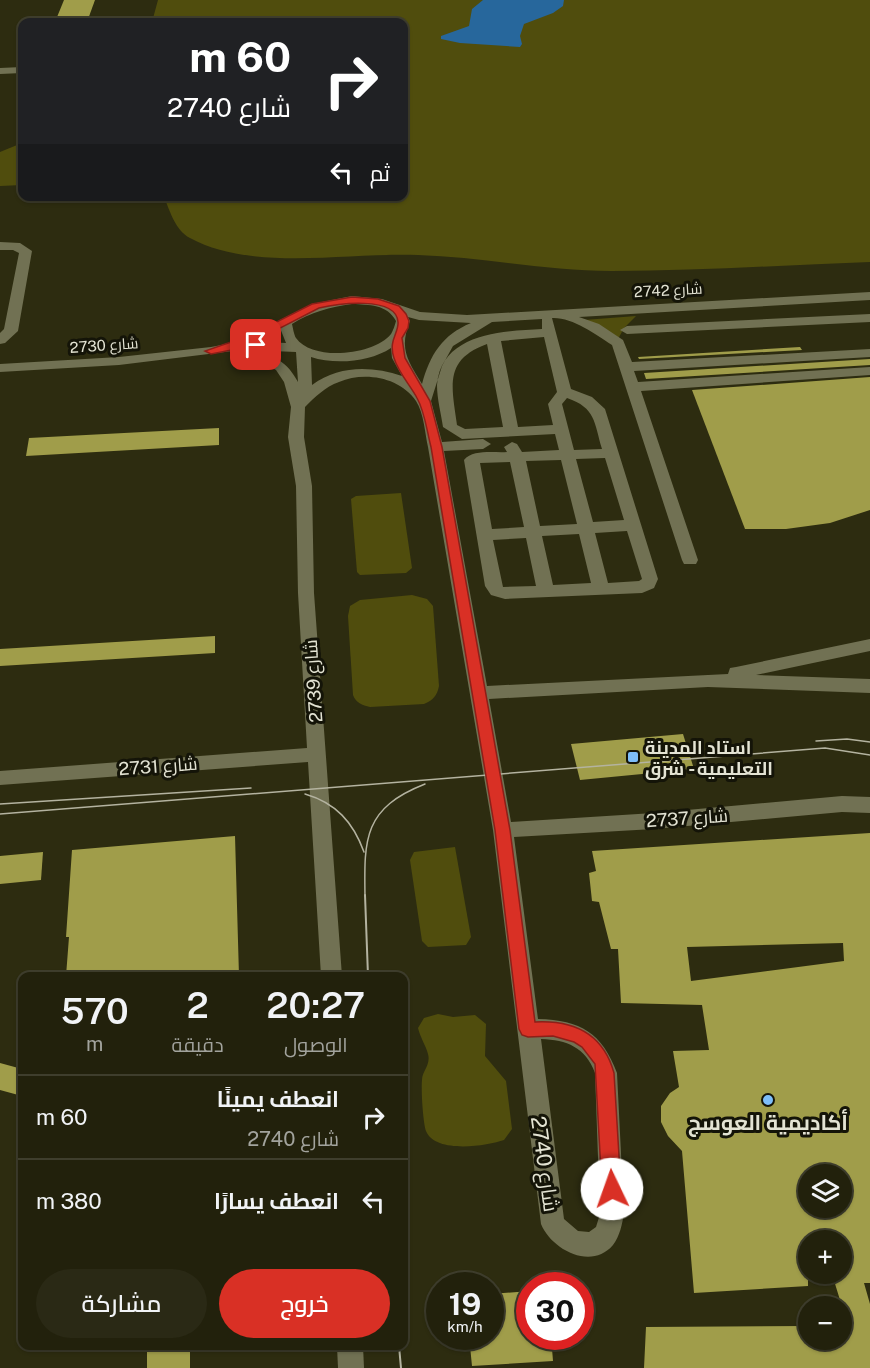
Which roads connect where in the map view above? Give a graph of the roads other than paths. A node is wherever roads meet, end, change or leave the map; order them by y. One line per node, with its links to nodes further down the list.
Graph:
1 (18, 70): 2 (street)
2 (0, 71)
3 (0, 246): 5 (street)
4 (870, 296): 6 (street, شارع 2742)
5 (17, 300): 7 (street); 20 (street)
6 (794, 300): 9 (street, شارع 2742); 13 (street)
7 (0, 301)
8 (395, 308): 14 (street, شارع 2742); 15 (street, شارع 2742); 18 (street, شارع 2740)
9 (652, 308): 10 (street, شارع 2742); 16 (street)
10 (548, 314): 11 (street, شارع 2742); 17 (street); 21 (street)
11 (492, 318): 14 (street, شارع 2742); 33 (street)
12 (870, 318): 13 (street)
13 (841, 319): 16 (street)
14 (467, 320): 18 (street, شارع 2742)
15 (275, 328): 22 (street); 23 (street, شارع 2730)
16 (627, 330): 21 (street)
17 (550, 333): 19 (street); 32 (street)
18 (398, 337): 25 (street, شارع 2742); 29 (street, شارع 2740)
19 (493, 337): 36 (street); 36 (street)
20 (0, 340)
21 (618, 343): 26 (street)
22 (300, 349): 23 (street, شارع 2730); 25 (street, شارع 2730); 30 (street, شارع 2739)
23 (211, 351): 27 (street, شارع 2730); 34 (street)
24 (870, 353): 26 (street)
25 (347, 356): 29 (street); 30 (street)
26 (626, 367): 31 (street)
27 (0, 368)
28 (870, 371): 31 (street)
29 (409, 376): 33 (street, شارع 2740)
30 (304, 386): 34 (street, شارع 2739)
31 (632, 387): 45 (street)
32 (564, 392): 35 (street); 38 (street)
33 (424, 401): 34 (street); 37 (street, شارع 2740)
34 (298, 407): 52 (street, شارع 2739)
35 (561, 429): 36 (street); 39 (street)
36 (511, 431)
37 (436, 447): 40 (street); 51 (street, شارع 2740)
38 (611, 453): 39 (street); 41 (street)
39 (566, 455): 40 (street); 42 (street)
40 (517, 457): 43 (street); 44 (street)
41 (634, 525): 42 (street); 46 (street)
42 (585, 529): 43 (street); 46 (street)
43 (534, 532): 44 (street); 47 (street)
44 (484, 535): 47 (street)
45 (690, 560)
46 (601, 589): 47 (street)
47 (546, 591)
48 (870, 645): 49 (street)
49 (708, 680): 50 (street); 51 (street)
50 (870, 686)
51 (478, 693): 55 (street, شارع 2740)
52 (317, 754): 53 (street, شارع 2731); 56 (street, شارع 2739)
53 (0, 778)
54 (870, 805): 55 (street, شارع 2737)
55 (503, 830): 57 (street, شارع 2740)
56 (331, 972)
57 (528, 1029): 57 (street, شارع 2740)
58 (350, 1350): 59 (street)
59 (351, 1368)

